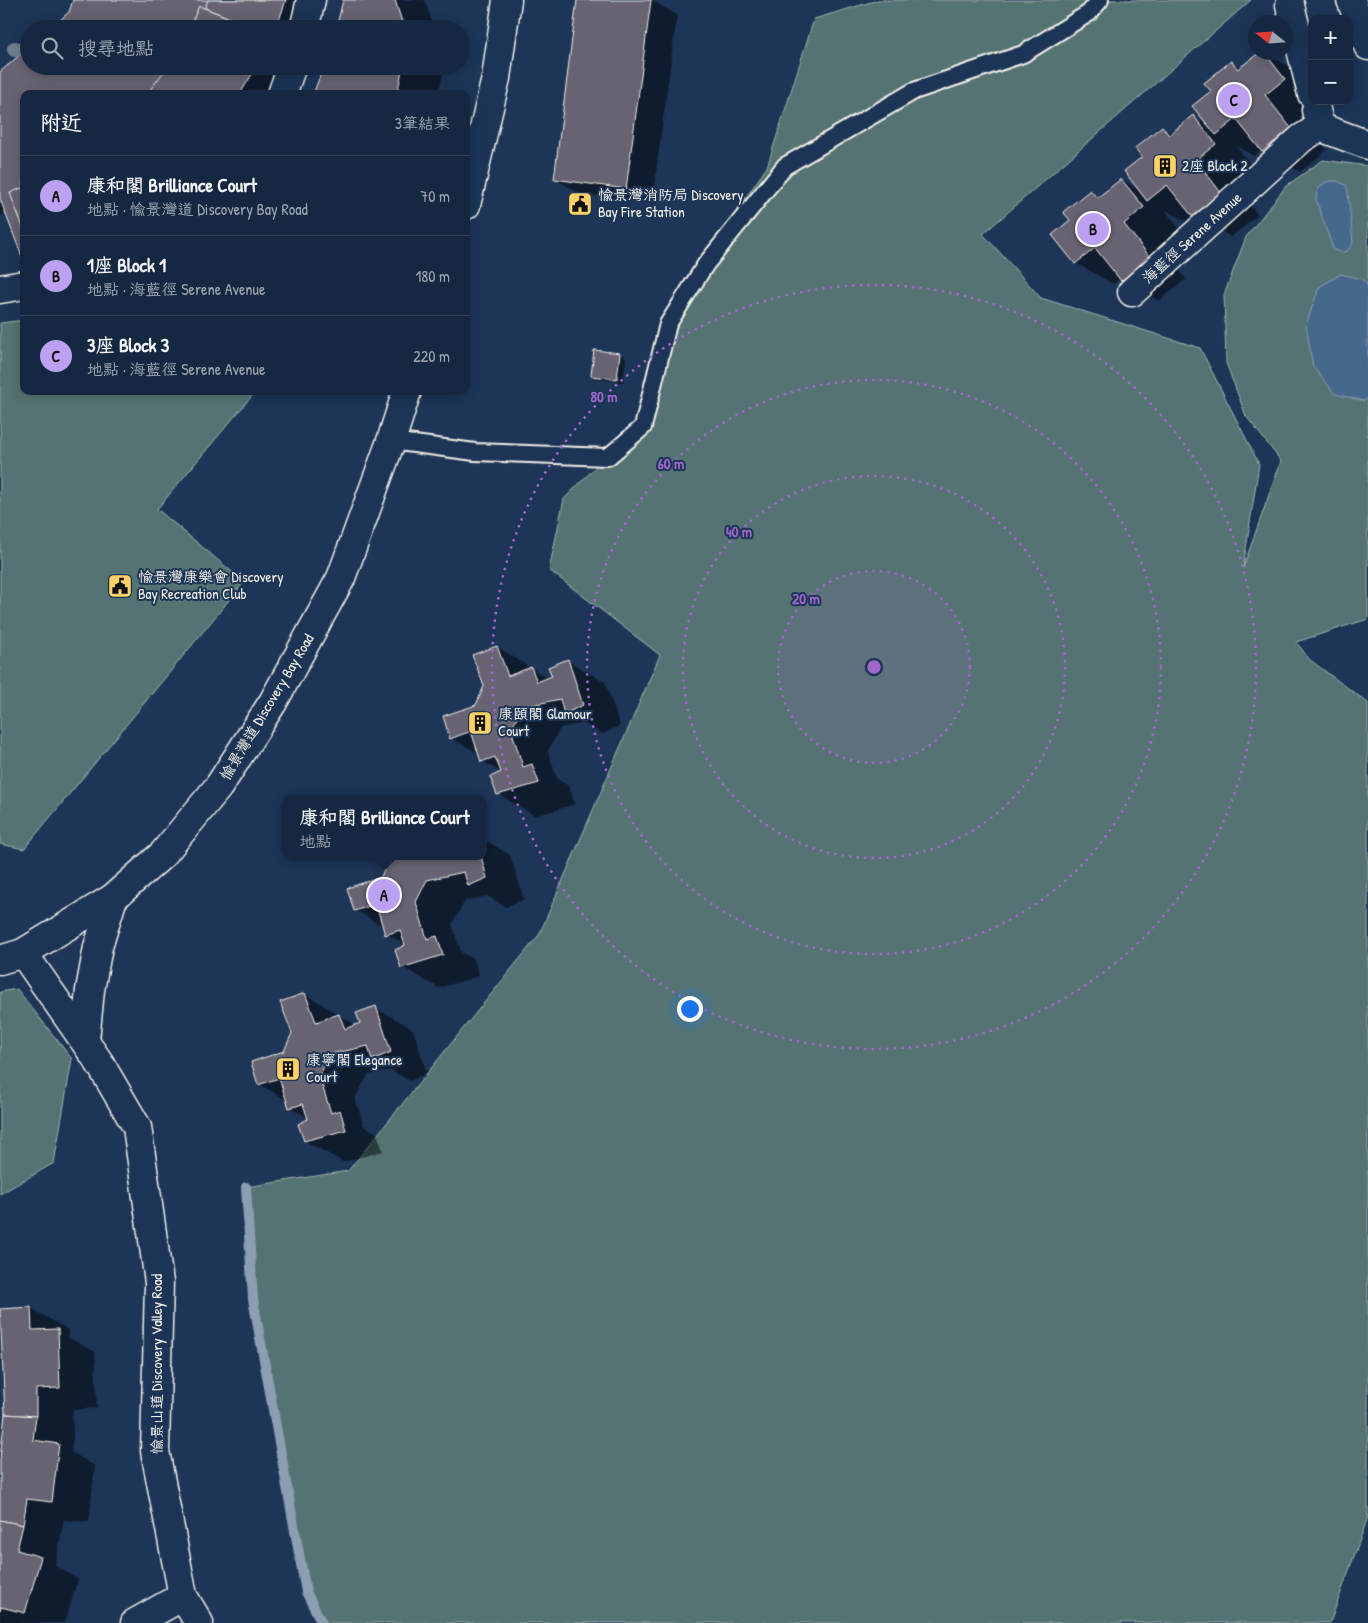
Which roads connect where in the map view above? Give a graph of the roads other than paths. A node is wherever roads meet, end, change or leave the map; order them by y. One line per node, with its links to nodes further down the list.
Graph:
1 (311, 0): 6 (street)
2 (508, 0): 13 (street)
3 (1100, 0): 18 (lane)
4 (1351, 0): 7 (street)
5 (1291, 2): 9 (street)
6 (306, 20)
7 (1368, 46)
8 (289, 75): 10 (street)
9 (1308, 76)
10 (283, 90)
11 (1317, 114): 12 (street, 海藍徑 Serene Avenue); 16 (street, 海藍徑 Serene Avenue)
12 (1368, 145)
13 (470, 188)
14 (20, 286): 15 (street)
15 (0, 289)
16 (1132, 292)
17 (406, 395): 18 (street, 愉景灣道 Discovery Bay Road)
18 (391, 441): 19 (street, 愉景灣道 Discovery Bay Road)
19 (113, 898): 20 (street, 愉景灣道 Discovery Bay Road); 21 (street)
20 (12, 956): 21 (street, 愉景山道 Discovery Valley Road)
21 (85, 1041): 22 (street, 愉景山道 Discovery Valley Road)
22 (183, 1596): 23 (street); 24 (street, 愉景山道 Discovery Valley Road)
23 (135, 1623)
24 (199, 1623)

